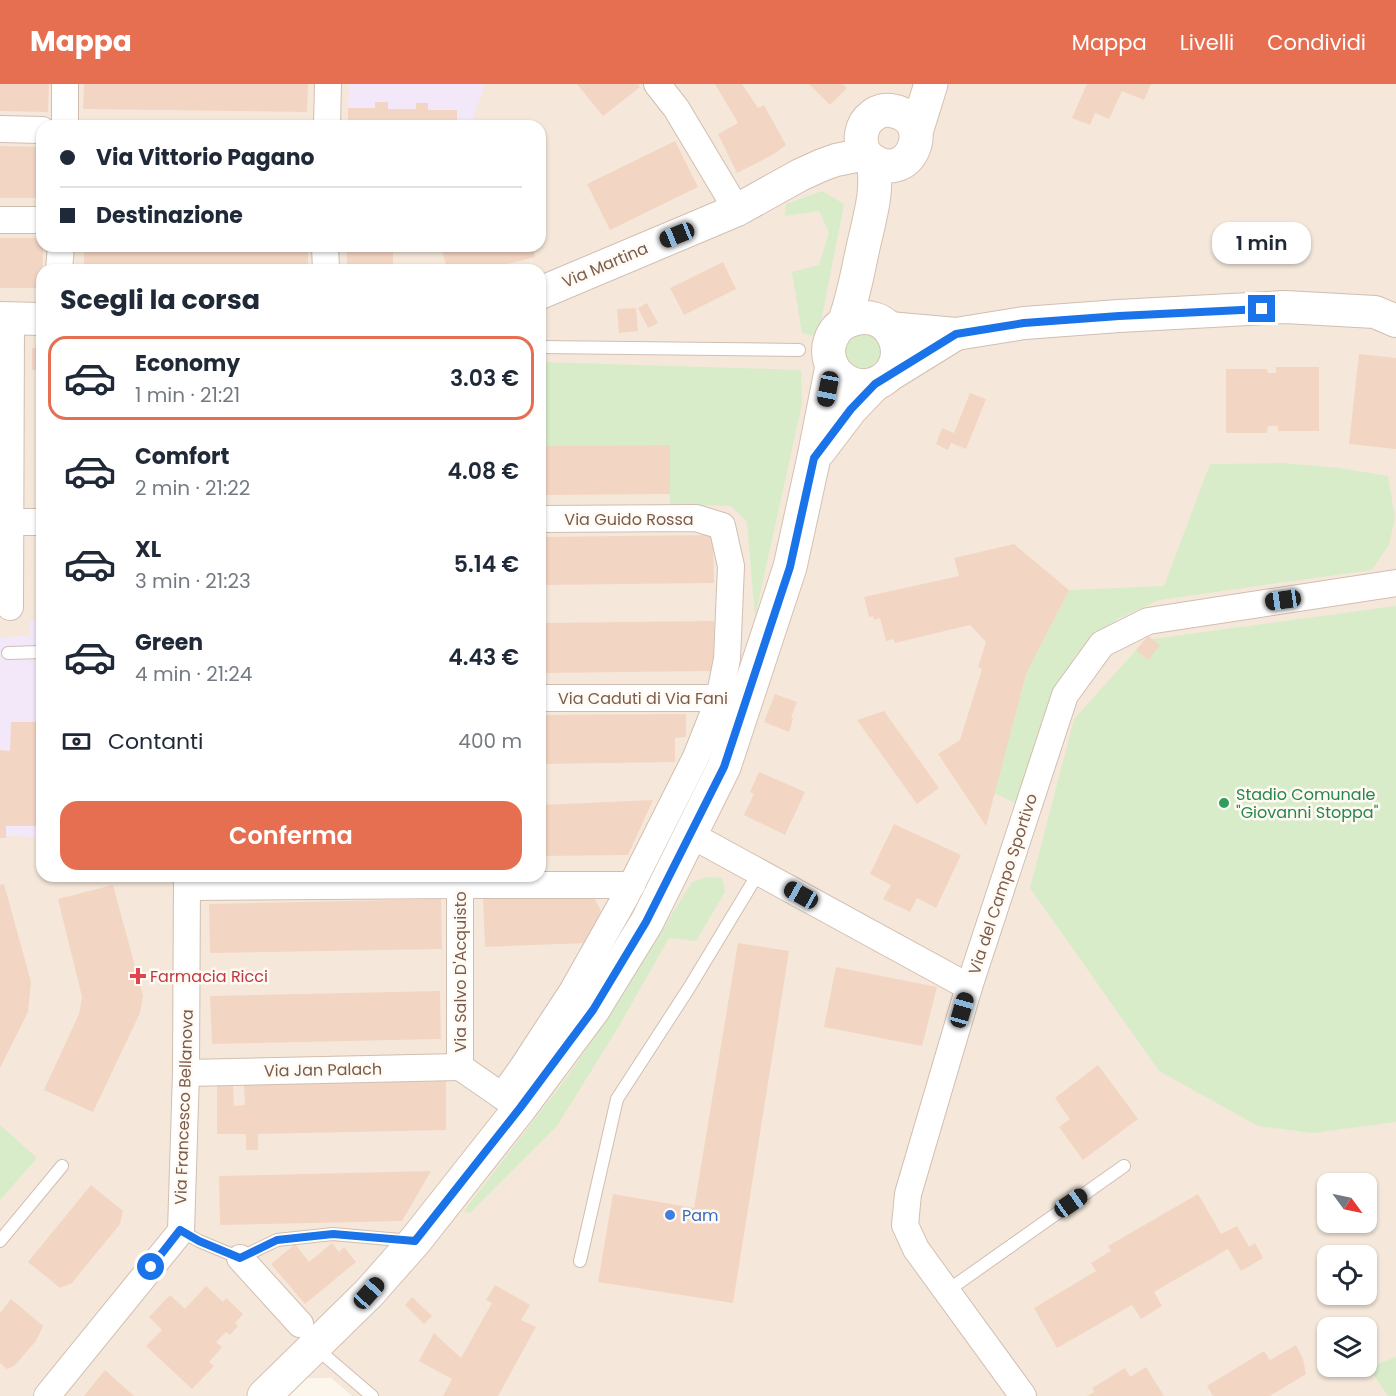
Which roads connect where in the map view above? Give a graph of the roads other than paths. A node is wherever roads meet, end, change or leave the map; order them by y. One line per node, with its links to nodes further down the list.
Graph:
1 (65, 84): 6 (street)
2 (328, 84): 7 (street)
3 (657, 84): 12 (street)
4 (900, 84): 10 (main road)
5 (931, 84): 11 (main road)
6 (65, 120)
7 (327, 120)
8 (0, 129): 9 (street)
9 (36, 130)
10 (870, 139): 11 (main road); 11 (main road); 12 (street, Via Martina); 18 (main road)
11 (911, 146): 19 (main road)
12 (737, 210): 15 (street, Via Martina)
13 (0, 220): 14 (street)
14 (36, 220)
15 (546, 290)
16 (18, 319): 27 (street)
17 (1396, 321): 20 (street)
18 (844, 323): 19 (main road); 23 (main road)
19 (884, 324): 20 (street); 24 (main road)
20 (956, 334): 24 (street)
21 (546, 347): 22 (lane)
22 (799, 350)
23 (832, 366): 24 (main road); 25 (main road)
24 (880, 381): 25 (main road)
25 (814, 458): 34 (main road)
26 (546, 519): 34 (street, Via Guido Rossa)
27 (11, 522): 28 (street); 30 (street)
28 (36, 522)
29 (1396, 583): 41 (street, Via del Campo Sportivo)
30 (10, 607)
31 (36, 652): 32 (lane)
32 (8, 653)
33 (546, 698): 34 (street, Via Caduti di Via Fani)
34 (733, 698): 35 (main road); 40 (street)
35 (691, 834): 36 (street); 44 (main road)
36 (759, 872): 41 (street); 51 (lane)
37 (187, 882): 43 (street, Via Francesco Bellanova)
38 (460, 882): 42 (street, Via Salvo D'Acquisto)
39 (529, 882): 40 (street)
40 (632, 885): 44 (street)
41 (969, 987): 52 (street, Via del Campo Sportivo)
42 (460, 1067): 43 (street, Via Jan Palach); 44 (street, Via Salvo D'Acquisto)
43 (186, 1073): 47 (street, Via Francesco Bellanova)
44 (511, 1102): 48 (main road)
45 (62, 1166): 49 (lane)
46 (1124, 1166): 52 (lane)
47 (180, 1230): 50 (lane); 54 (street)
48 (415, 1241): 50 (lane); 53 (main road)
49 (0, 1242)
50 (240, 1258): 53 (street)
51 (580, 1261)
52 (946, 1291): 57 (street, Via del Campo Sportivo)
53 (307, 1336): 55 (main road); 56 (lane)
54 (47, 1396)
55 (264, 1396)
56 (372, 1396)
57 (1023, 1396)

